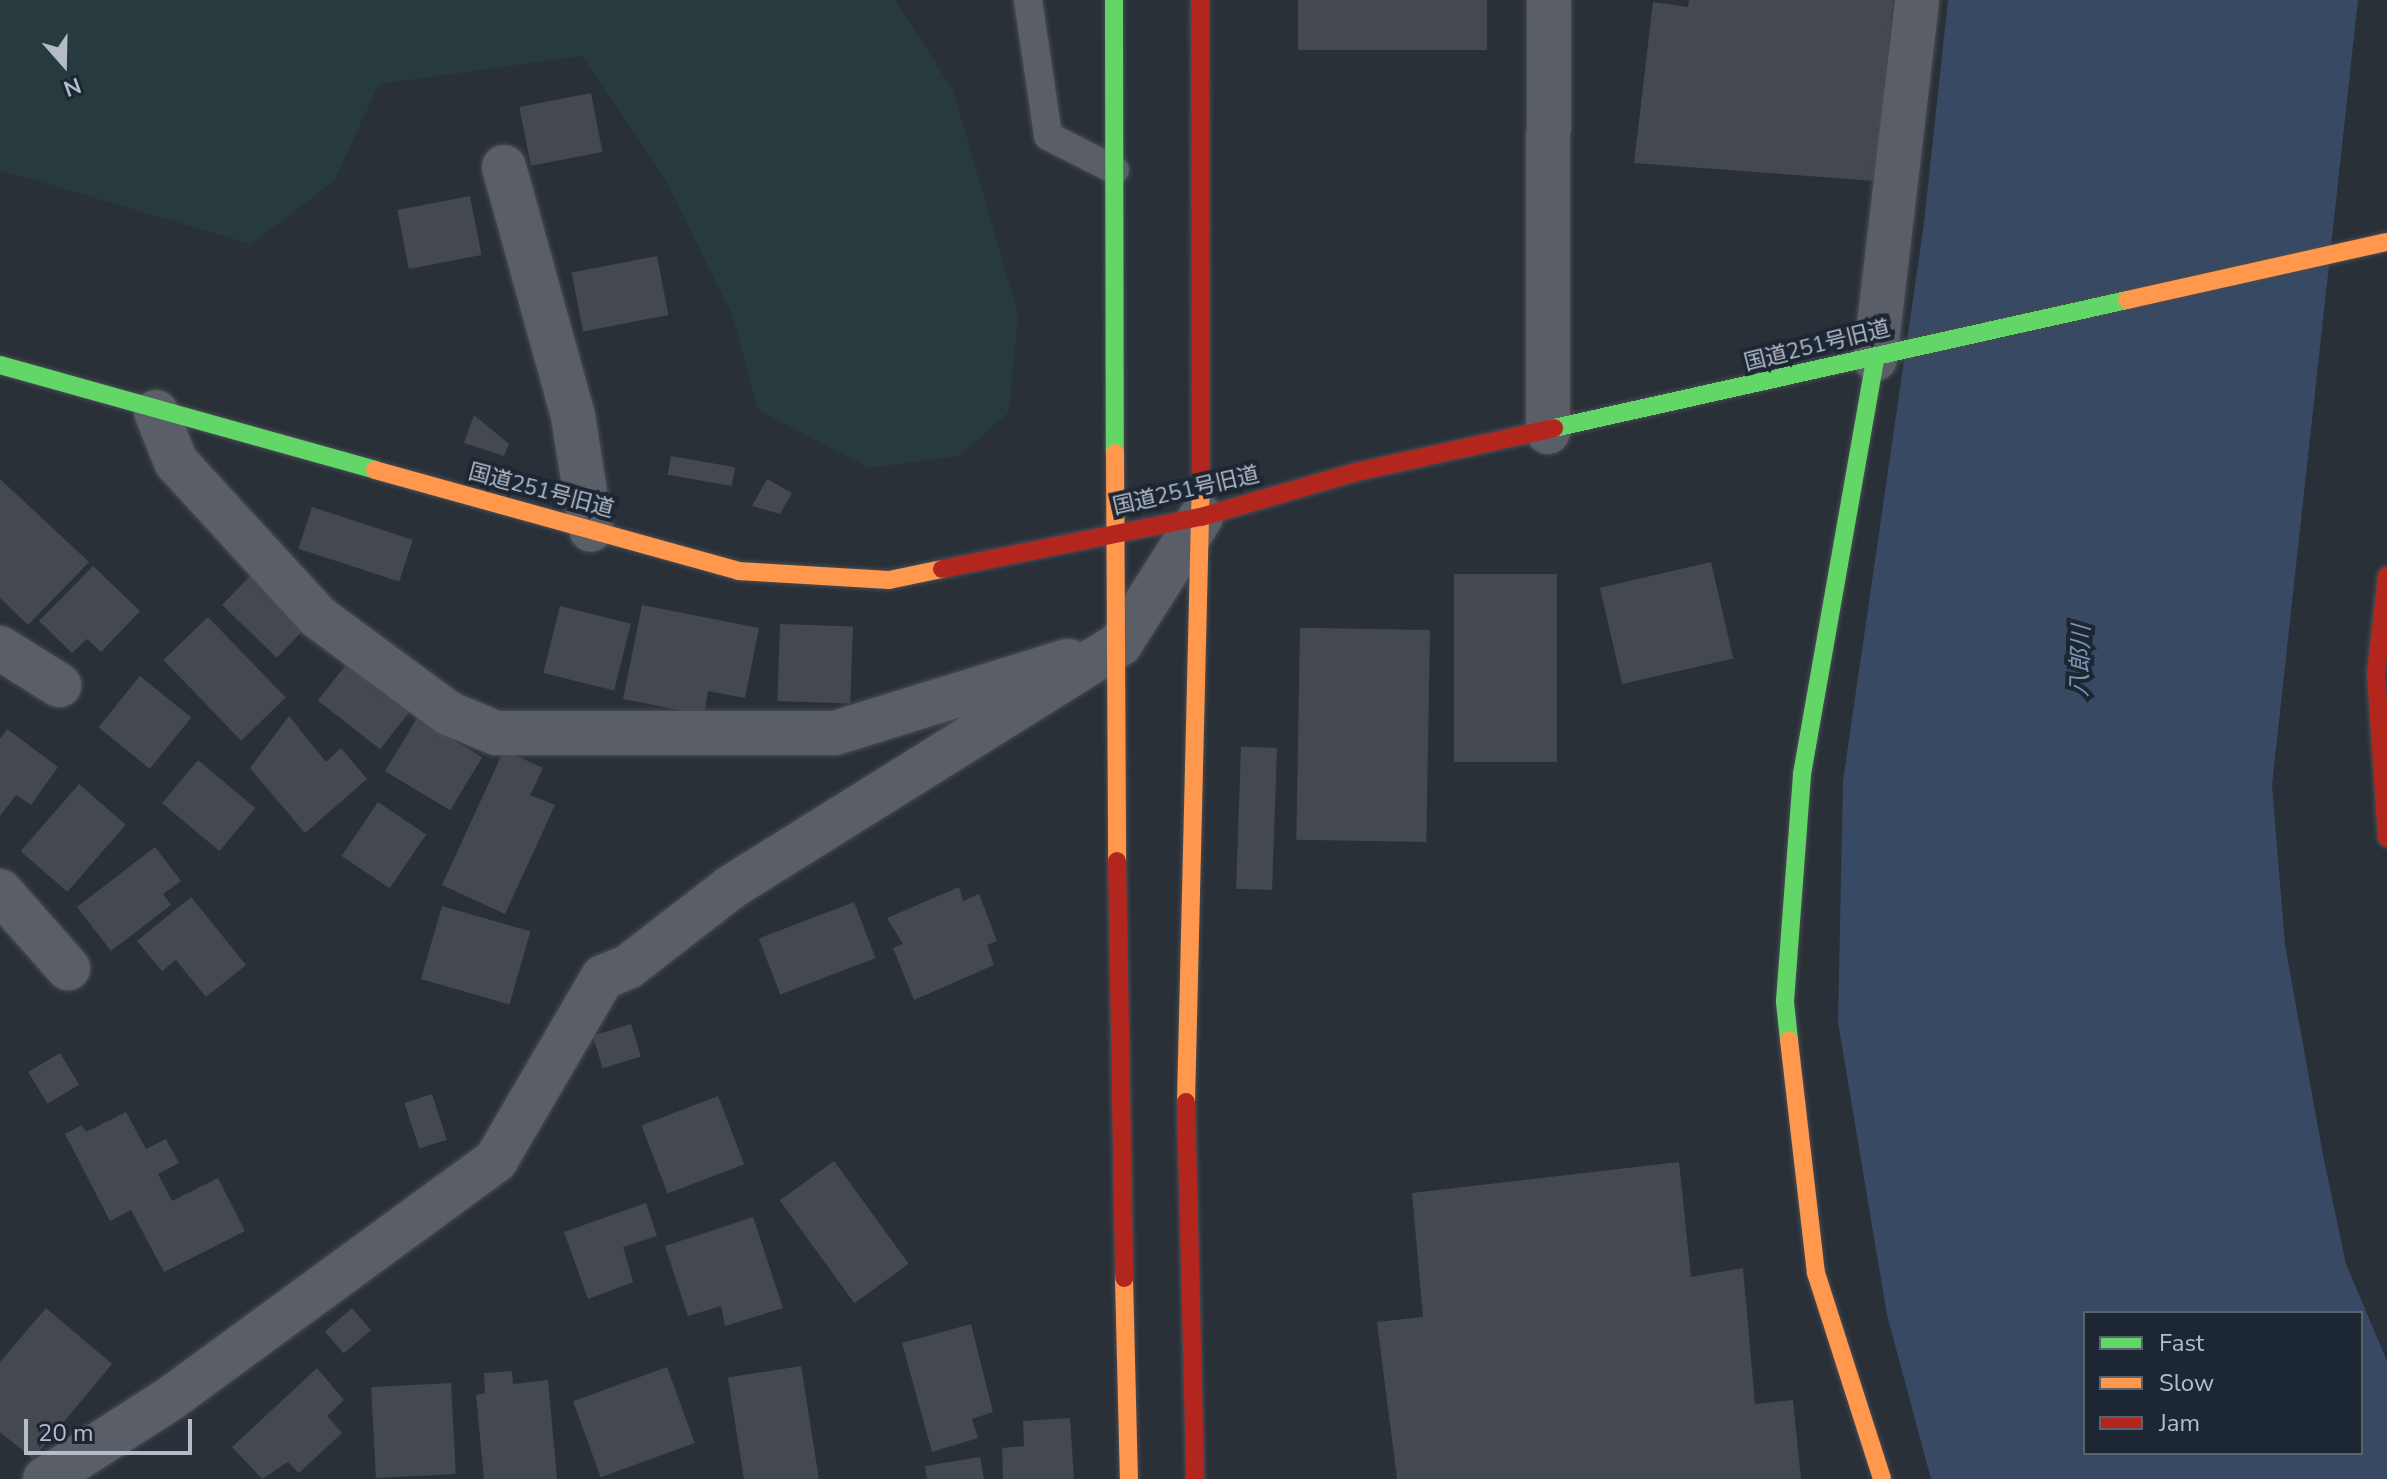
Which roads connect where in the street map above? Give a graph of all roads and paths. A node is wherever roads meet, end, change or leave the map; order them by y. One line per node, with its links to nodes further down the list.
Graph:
1 (1028, 0): 7 (lane)
2 (1114, 0): 7 (street)
3 (1200, 0): 13 (street)
4 (1549, 0): 12 (street)
5 (1917, 0): 9 (street)
6 (504, 167): 14 (street)
7 (1115, 170): 15 (street)
8 (2379, 243): 9 (street, 国道251号旧道)
9 (1889, 354): 12 (street, 国道251号旧道); 26 (street)
10 (0, 365): 11 (street, 国道251号旧道)
11 (156, 412): 14 (street, 国道251号旧道); 17 (street)
12 (1548, 432): 13 (street, 国道251号旧道)
13 (1201, 517): 15 (street, 国道251号旧道); 17 (street); 25 (street)
14 (591, 530): 15 (street, 国道251号旧道)
15 (1120, 531): 17 (street)
16 (2387, 576): 20 (street)
17 (1120, 644): 23 (street); 24 (street)
18 (0, 648): 19 (street)
19 (59, 685)
20 (2387, 838)
21 (0, 891): 22 (street)
22 (68, 968)
23 (45, 1479)
24 (1129, 1479)
25 (1195, 1479)
26 (1882, 1479)

